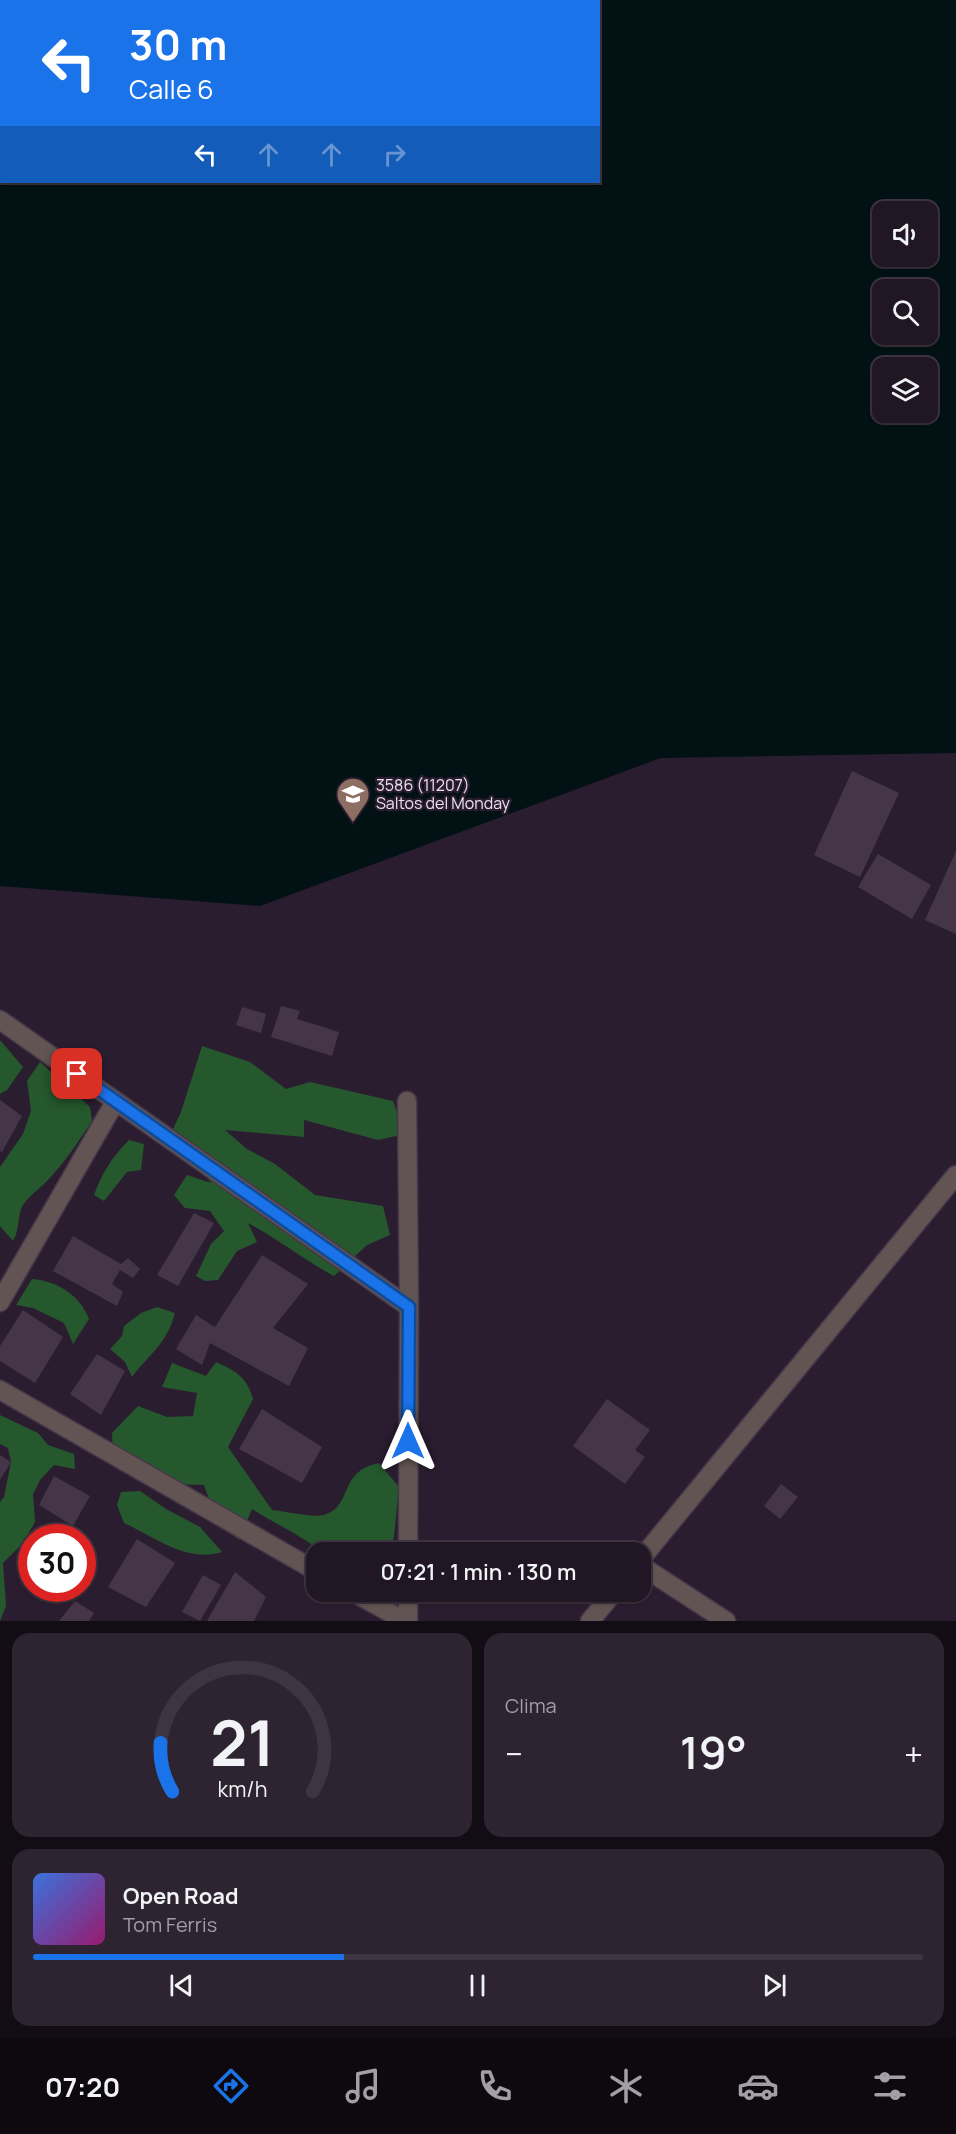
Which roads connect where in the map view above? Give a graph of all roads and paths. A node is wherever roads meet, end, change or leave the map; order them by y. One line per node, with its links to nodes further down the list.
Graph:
1 (0, 1020): 3 (street)
2 (407, 1101): 6 (street)
3 (115, 1102): 5 (street); 6 (street)
4 (956, 1175): 9 (street)
5 (0, 1302)
6 (409, 1307): 8 (street)
7 (0, 1390): 10 (street)
8 (408, 1542)
9 (651, 1547)
10 (306, 1564)
11 (651, 1573): 17 (street)
12 (371, 1602): 15 (street)
13 (407, 1602): 15 (street)
14 (606, 1602): 16 (street)
15 (406, 1621)
16 (590, 1621)
17 (726, 1621)

